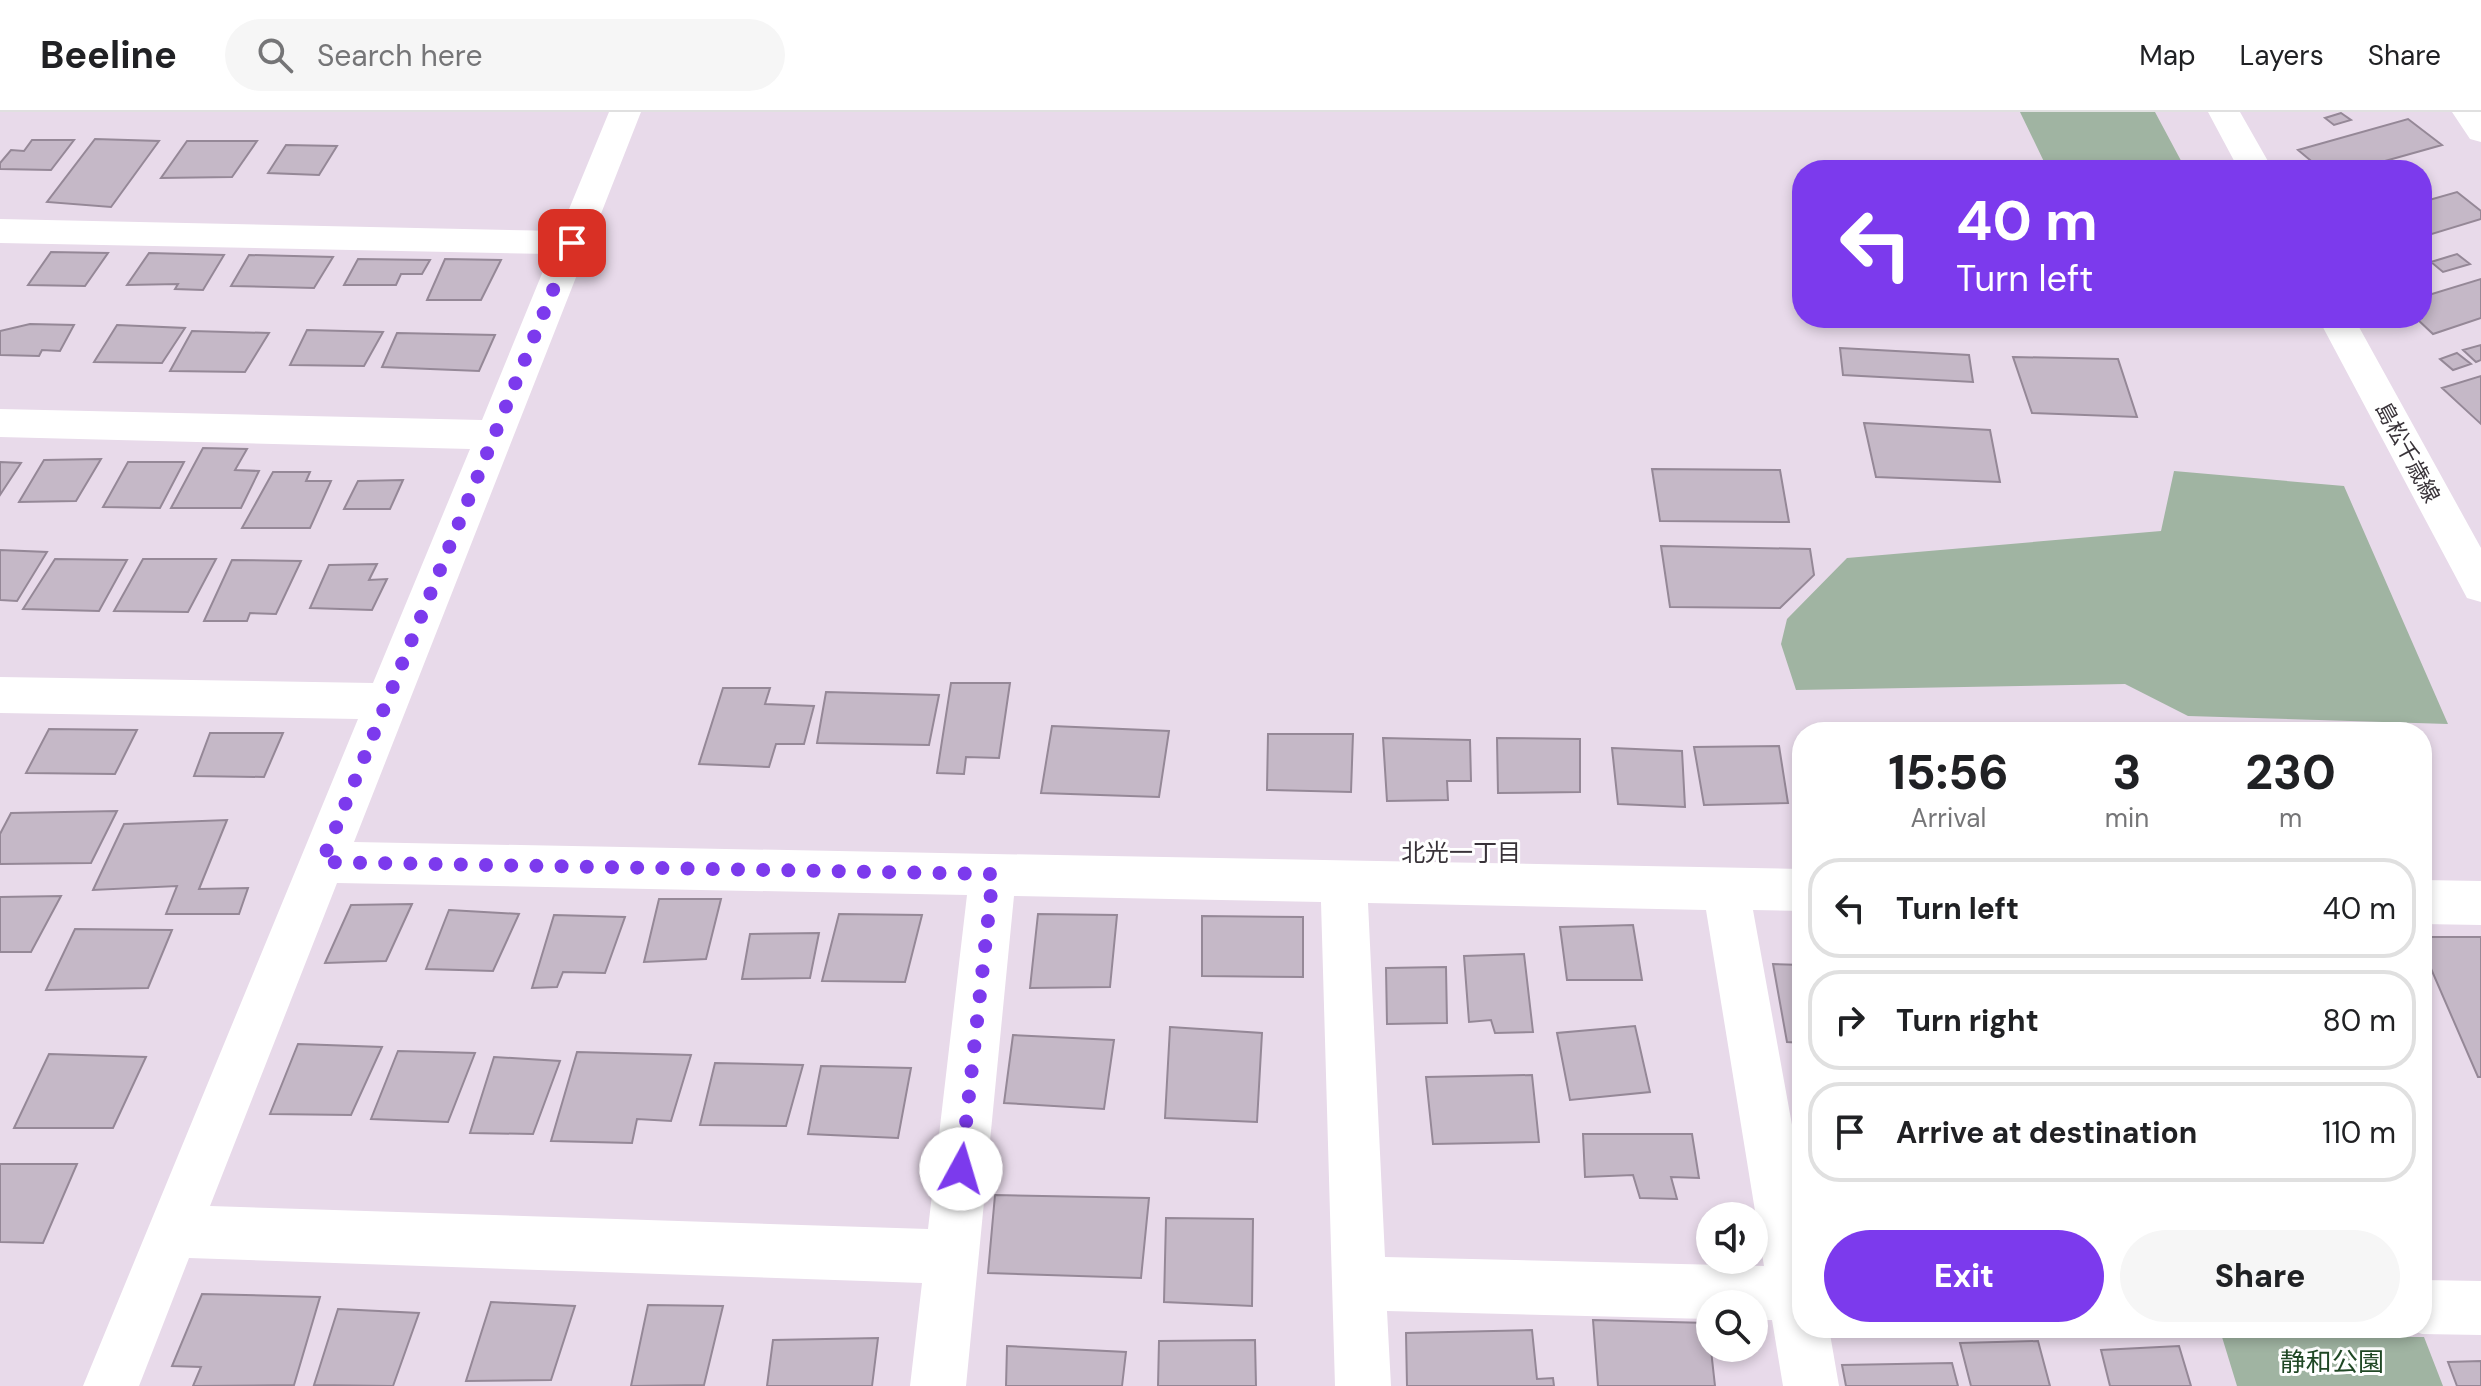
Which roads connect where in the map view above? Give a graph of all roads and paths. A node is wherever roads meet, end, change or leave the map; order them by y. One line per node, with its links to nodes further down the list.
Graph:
1 (625, 112): 7 (street)
2 (2224, 112): 5 (street)
3 (2468, 112): 4 (street)
4 (2481, 132)
5 (2250, 160)
6 (0, 231): 7 (street)
7 (572, 243): 10 (street)
8 (2341, 328): 11 (street, 島松千歳線)
9 (0, 423): 10 (street)
10 (494, 435): 13 (street)
11 (2481, 586)
12 (0, 695): 13 (street)
13 (387, 701): 14 (street)
14 (322, 862): 15 (street); 21 (street)
15 (993, 874): 16 (street); 23 (street)
16 (1344, 881): 17 (street); 24 (street)
17 (1726, 888): 18 (street); 22 (street)
18 (1792, 890)
19 (2432, 902): 20 (street)
20 (2481, 903)
21 (174, 1231): 23 (street); 29 (street)
22 (1792, 1255)
23 (951, 1257): 30 (street)
24 (1359, 1283): 25 (street); 31 (street)
25 (1792, 1294)
26 (2432, 1307): 27 (street)
27 (2481, 1308)
28 (1805, 1338): 32 (street)
29 (111, 1386)
30 (938, 1386)
31 (1363, 1386)
32 (1811, 1386)

